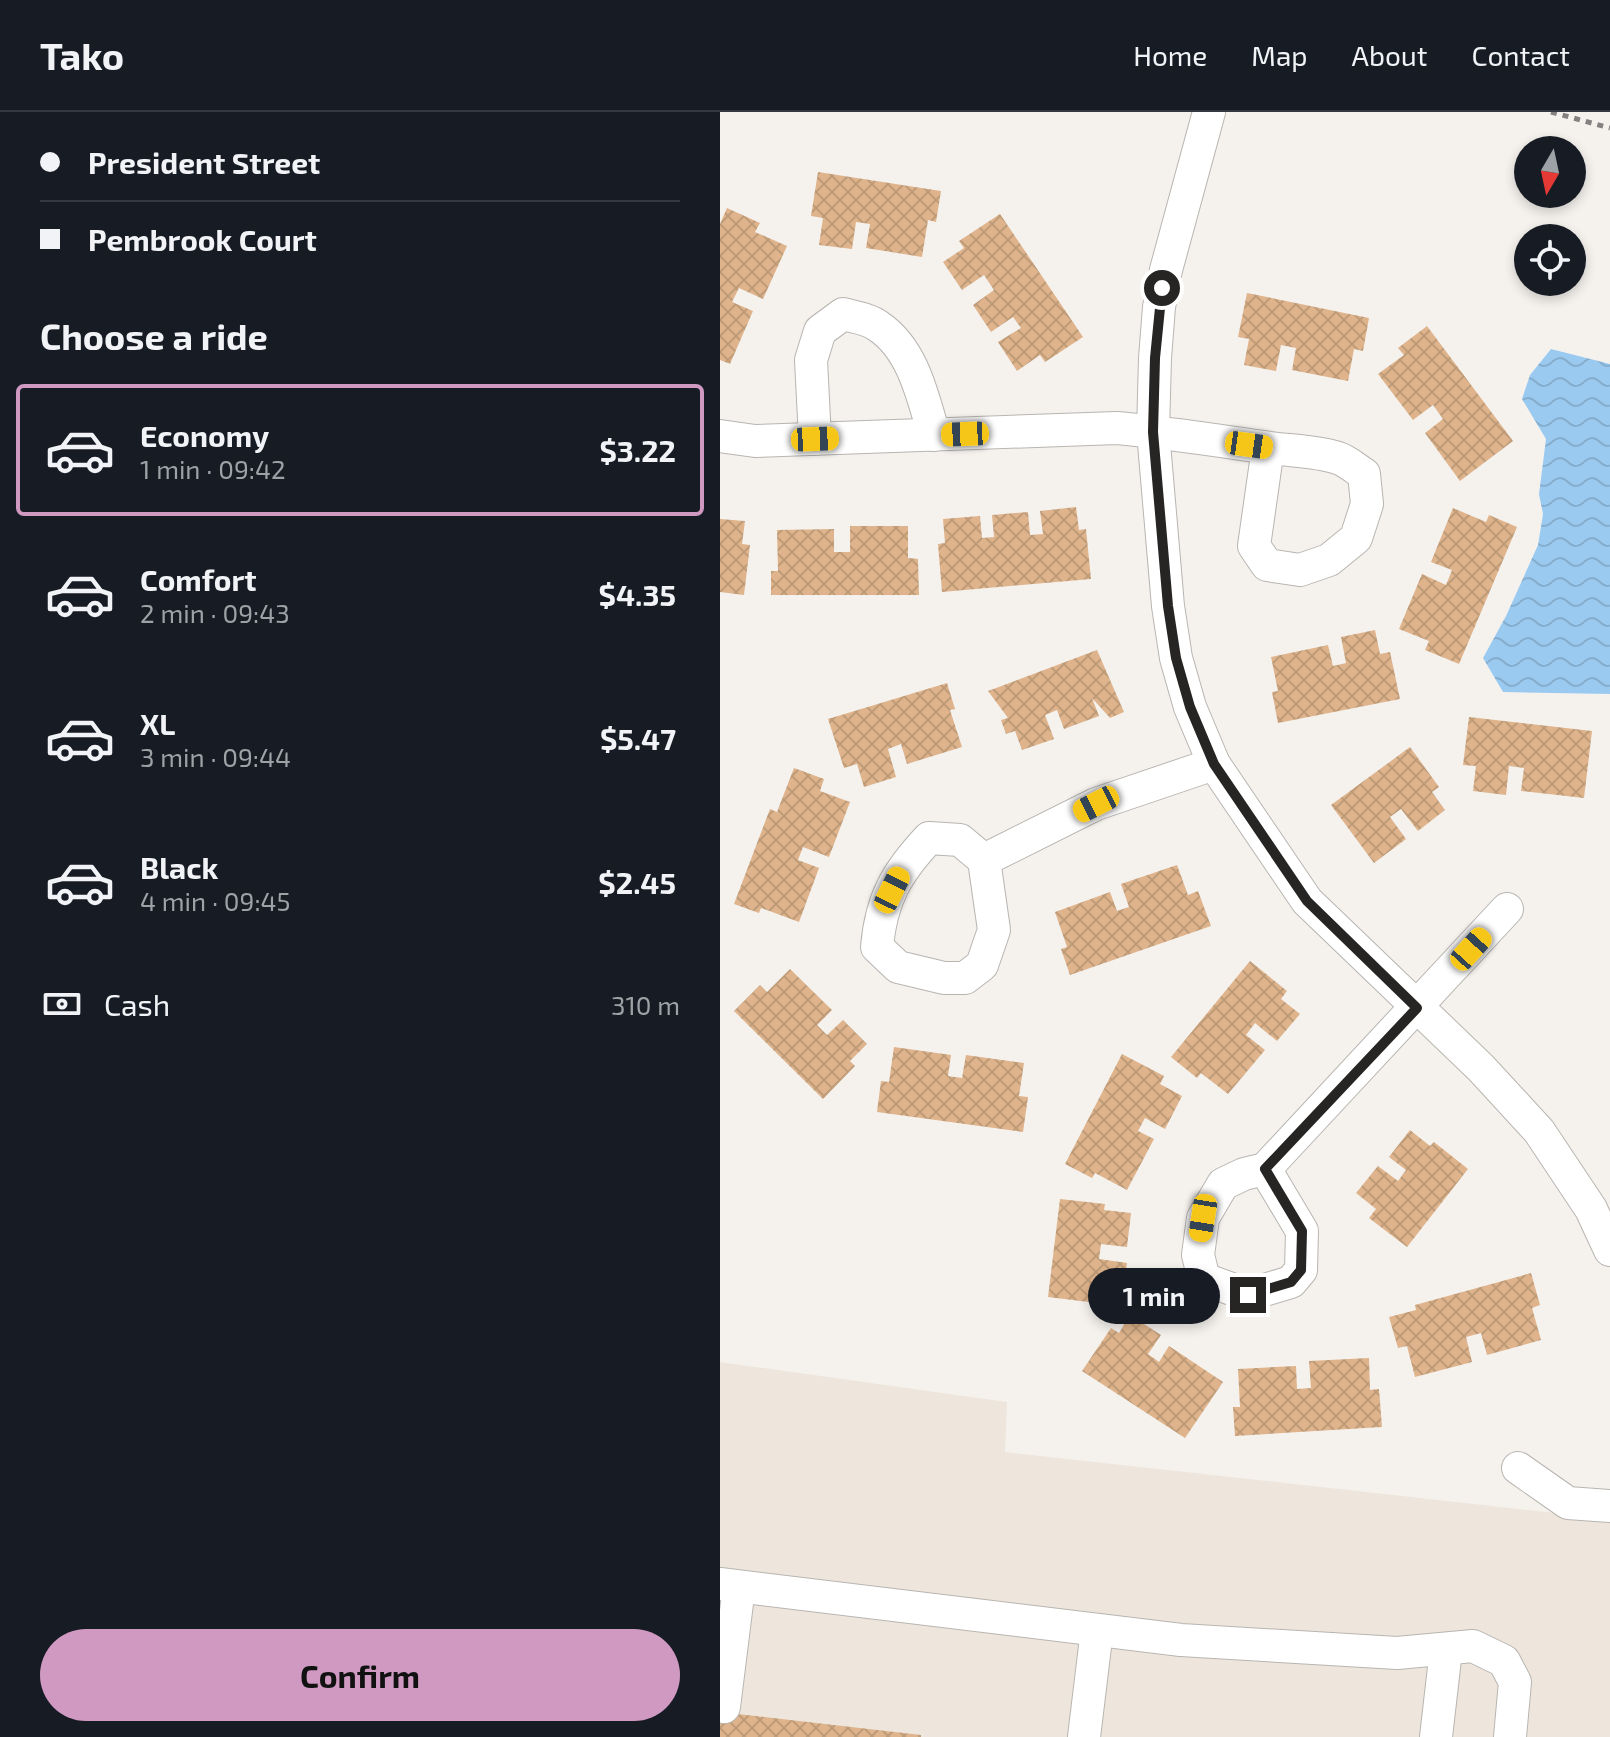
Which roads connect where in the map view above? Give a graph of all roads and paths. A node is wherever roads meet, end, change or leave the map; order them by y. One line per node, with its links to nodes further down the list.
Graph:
1 (1209, 112): 4 (street)
2 (1551, 112): 3 (path)
3 (1610, 128)
4 (1153, 432): 5 (street); 8 (street); 9 (street)
5 (934, 435): 7 (street); 7 (street)
6 (720, 436): 7 (street)
7 (815, 439)
8 (1268, 448)
9 (1214, 764): 10 (street); 12 (street)
10 (984, 860): 10 (street)
11 (1507, 909): 12 (street)
12 (1417, 1008): 13 (street); 14 (street)
13 (1265, 1169)
14 (1610, 1250)
15 (1518, 1468): 16 (street)
16 (1610, 1506)
17 (730, 1585): 18 (street); 20 (street)
18 (1097, 1630): 19 (street); 21 (street)
19 (1446, 1650): 22 (street); 23 (street)
20 (724, 1707)
21 (1084, 1737)
22 (1436, 1737)
23 (1510, 1737)

